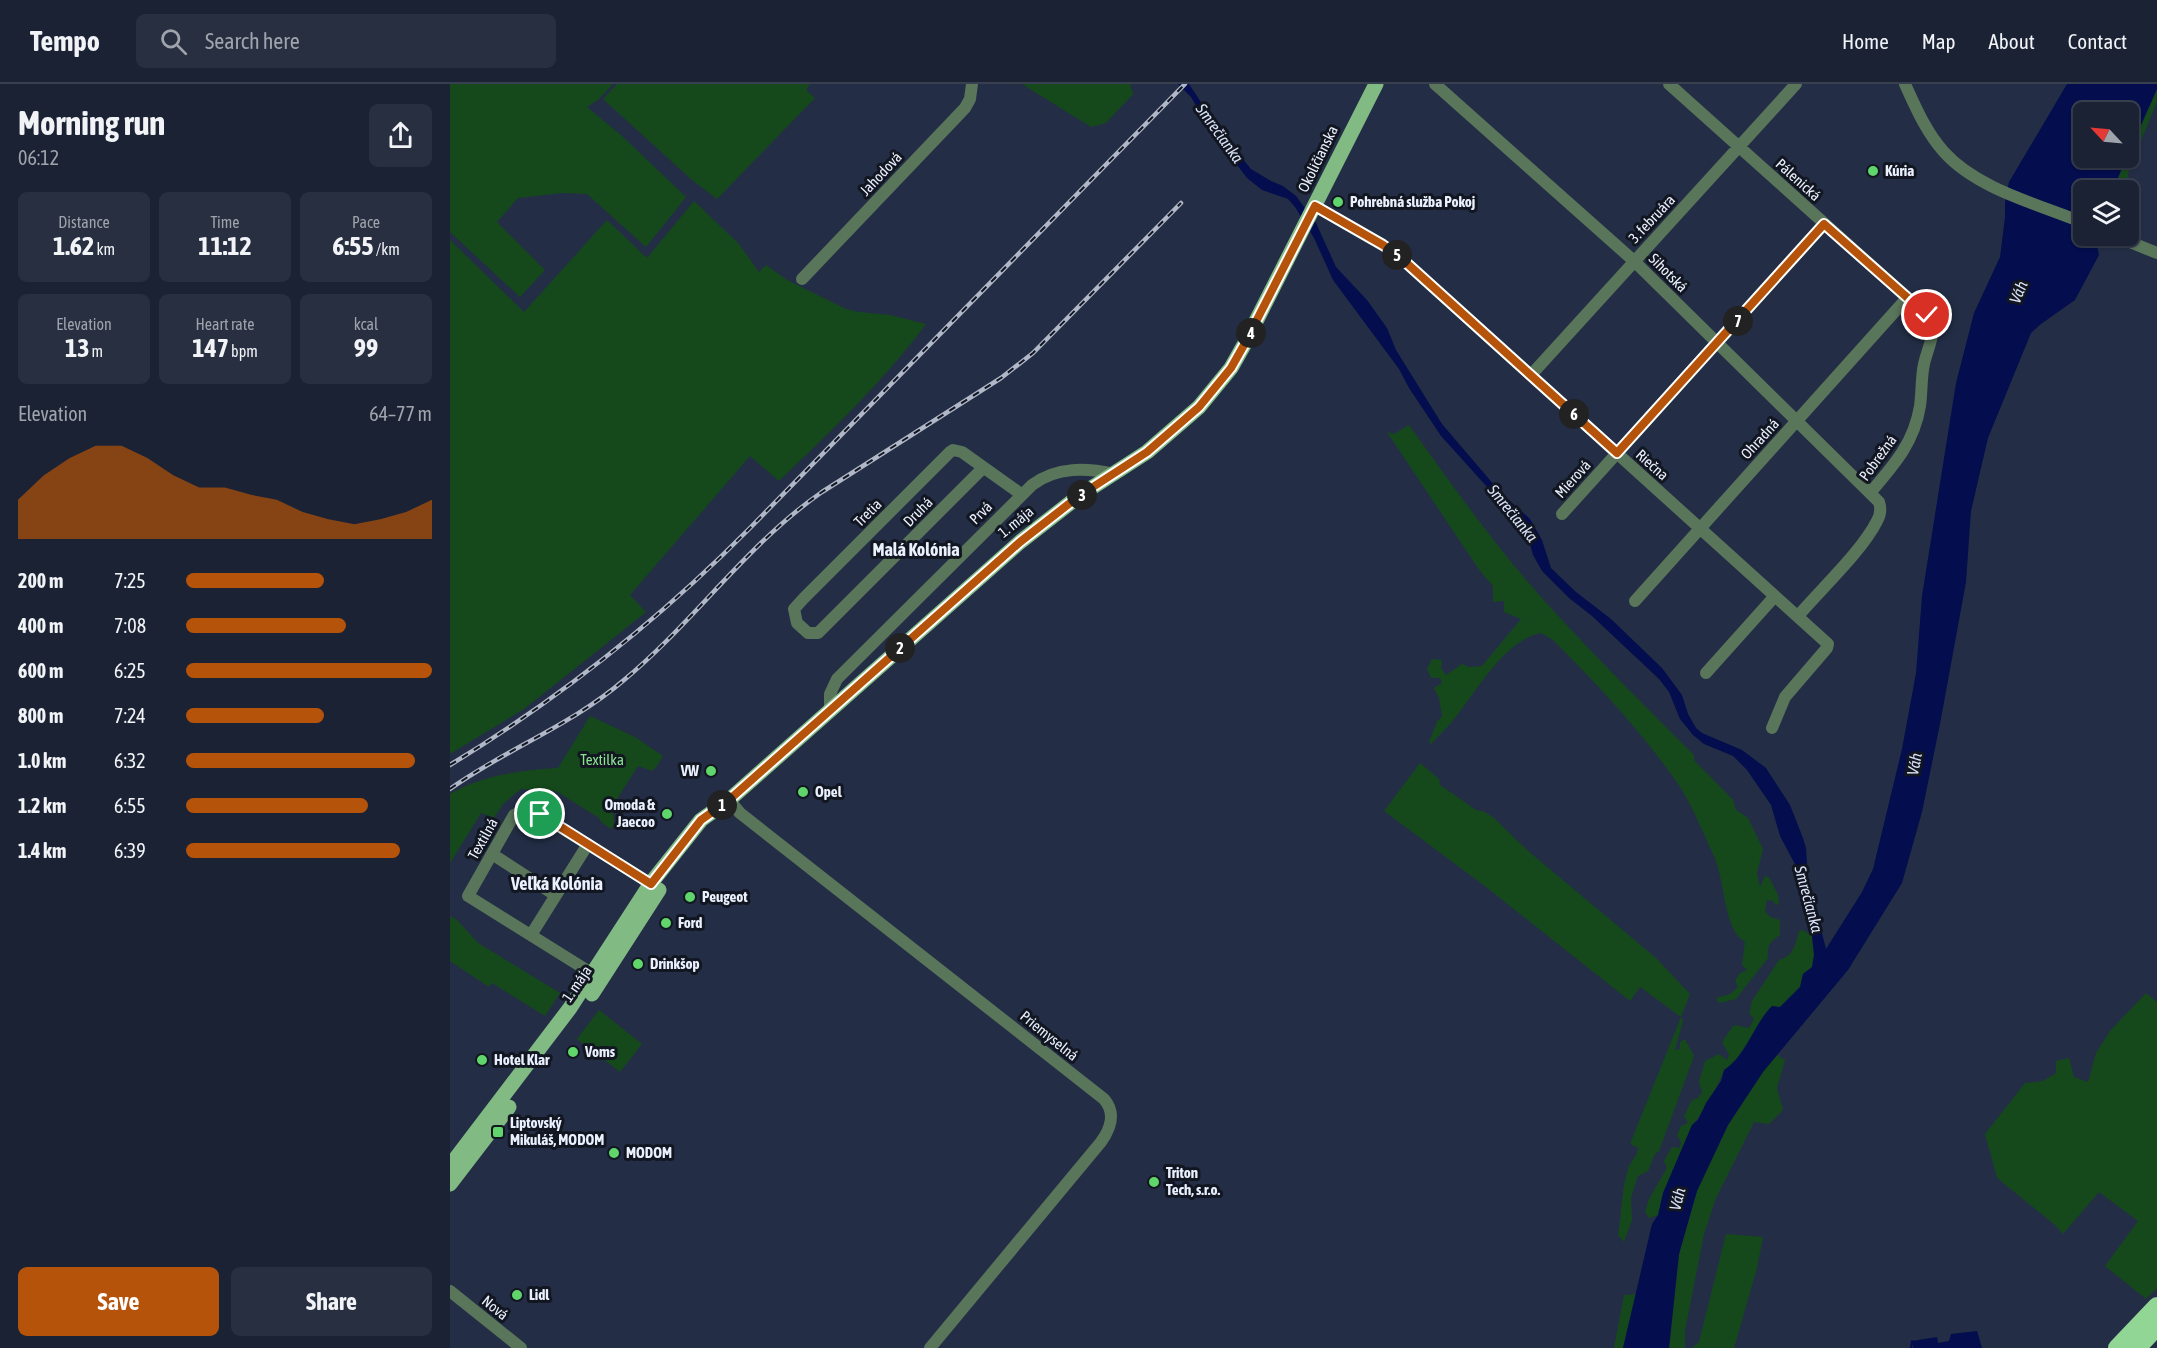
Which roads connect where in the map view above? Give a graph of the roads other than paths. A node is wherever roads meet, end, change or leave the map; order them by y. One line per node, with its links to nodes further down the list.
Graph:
1 (972, 84): 15 (street, Jahodová)
2 (1376, 84): 8 (main road, Okoličianska)
3 (1435, 84): 14 (street, Sihotská)
4 (1669, 84): 7 (street, Pálenická)
5 (1796, 84): 7 (street, 3. februára)
6 (1905, 84): 9 (street)
7 (1738, 147): 10 (street, Pálenická); 14 (street, 3. februára)
8 (1314, 208): 12 (main road, Okoličianska); 18 (street, Riečna)
9 (2073, 219)
10 (1824, 224): 16 (street, Pálenická); 17 (street, Mierová)
11 (2139, 246): 13 (street)
12 (1293, 250): 23 (main road, 1. mája)
13 (2157, 253)
14 (1634, 261): 17 (street, Sihotská); 18 (street, 3. februára)
15 (802, 279)
16 (1907, 298): 19 (street, Ohradná); 24 (street, Pobrežná)
17 (1717, 343): 19 (street, Sihotská); 20 (street, Mierová)
18 (1531, 375): 20 (street, Riečna)
19 (1796, 421): 24 (street, Sihotská); 28 (street, Ohradná)
20 (1617, 453): 27 (street, Mierová); 28 (street, Riečna)
21 (983, 468): 25 (street); 32 (street, Druhá); 32 (street, Tretia)
22 (1075, 470): 23 (street, Prvá); 25 (street, Prvá); 26 (street)
23 (1115, 474): 26 (main road, 1. mája)
24 (1870, 493): 31 (street, Pobrežná)
25 (1021, 494): 34 (street, Prvá)
26 (1079, 496): 34 (main road, 1. mája)
27 (1562, 514)
28 (1700, 529): 29 (street, Riečna); 30 (street, Ohradná)
29 (1775, 596): 31 (street, Riečna); 33 (street)
30 (1635, 601)
31 (1798, 616): 35 (street, Riečna)
32 (823, 628)
33 (1706, 673)
34 (830, 710): 36 (main road, 1. mája)
35 (1772, 728)
36 (729, 800): 39 (main road, 1. mája); 49 (street, Priemyselná)
37 (588, 844): 38 (street, Textilná); 39 (street, Textilná); 40 (street)
38 (492, 854): 40 (street); 41 (street, Textilná)
39 (655, 886): 42 (main road, 1. mája); 44 (main road, 1. mája)
40 (555, 895): 41 (street)
41 (531, 935): 42 (street, Textilná)
42 (593, 974): 43 (main road, 1. mája)
43 (450, 1166)
44 (450, 1184)
45 (450, 1291): 48 (street, Nová)
46 (2157, 1305): 50 (highway)
47 (2157, 1327): 51 (highway)
48 (521, 1348)
49 (930, 1348)
50 (2117, 1348)
51 (2137, 1348)

